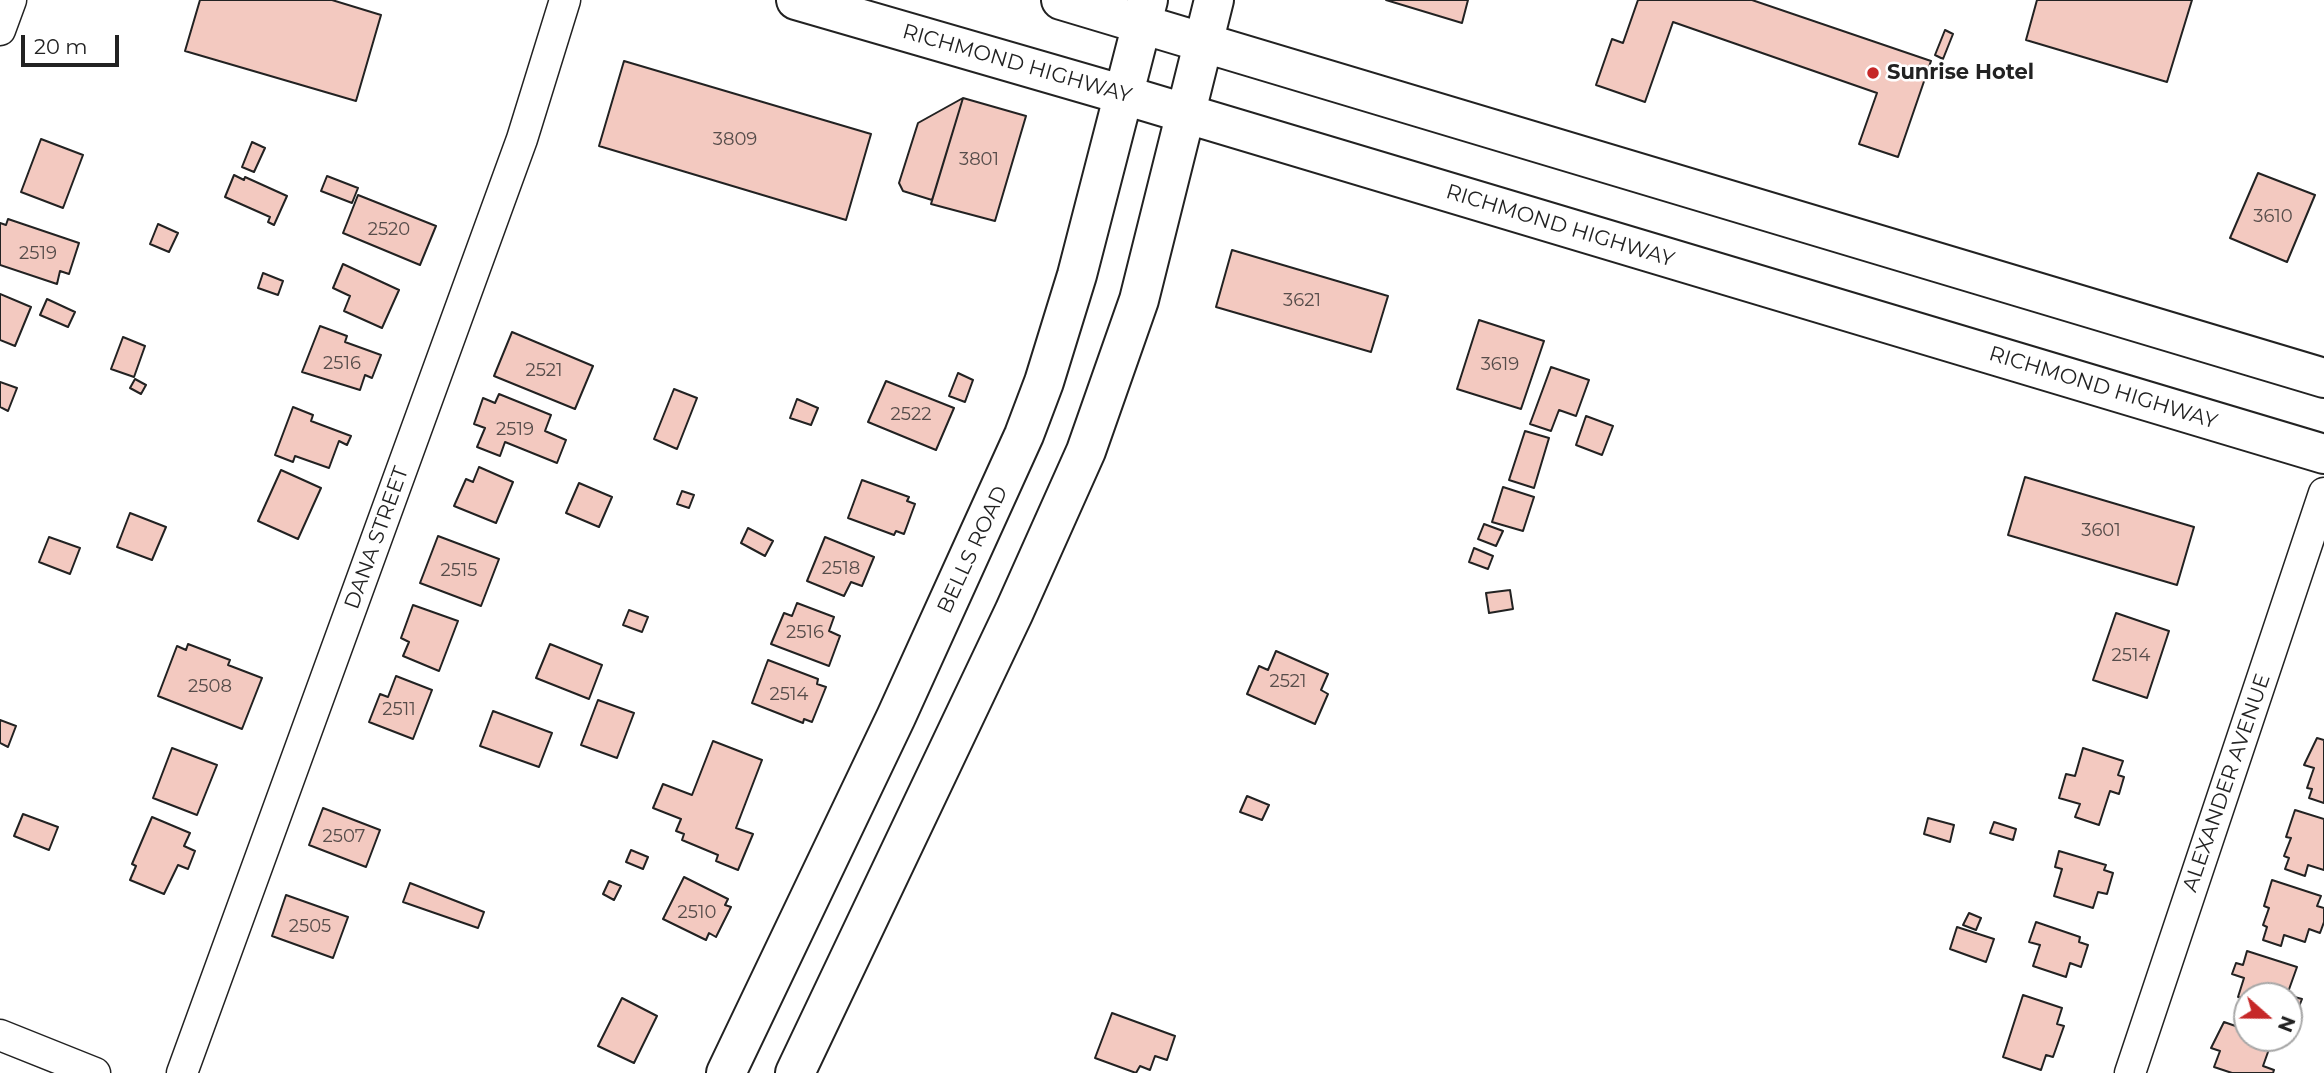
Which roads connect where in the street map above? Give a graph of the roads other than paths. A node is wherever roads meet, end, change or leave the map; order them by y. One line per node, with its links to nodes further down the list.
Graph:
1 (11, 0): 7 (street)
2 (565, 0): 16 (street, DANA STREET)
3 (796, 0): 9 (main road, RICHMOND HIGHWAY)
4 (1061, 0): 6 (main road)
5 (1214, 0): 8 (main road)
6 (1145, 12): 8 (main road); 9 (main road, BELLS ROAD)
7 (0, 30)
8 (1204, 42): 10 (main road); 11 (main road)
9 (1124, 95): 10 (main road, RICHMOND HIGHWAY); 17 (main road, BELLS ROAD)
10 (1186, 114): 12 (main road, RICHMOND HIGHWAY); 18 (main road)
11 (2324, 378)
12 (2324, 454)
13 (2324, 493): 19 (street, ALEXANDER AVENUE)
14 (0, 1035): 15 (street)
15 (95, 1073)
16 (182, 1073)
17 (726, 1073)
18 (794, 1073)
19 (2130, 1073)

